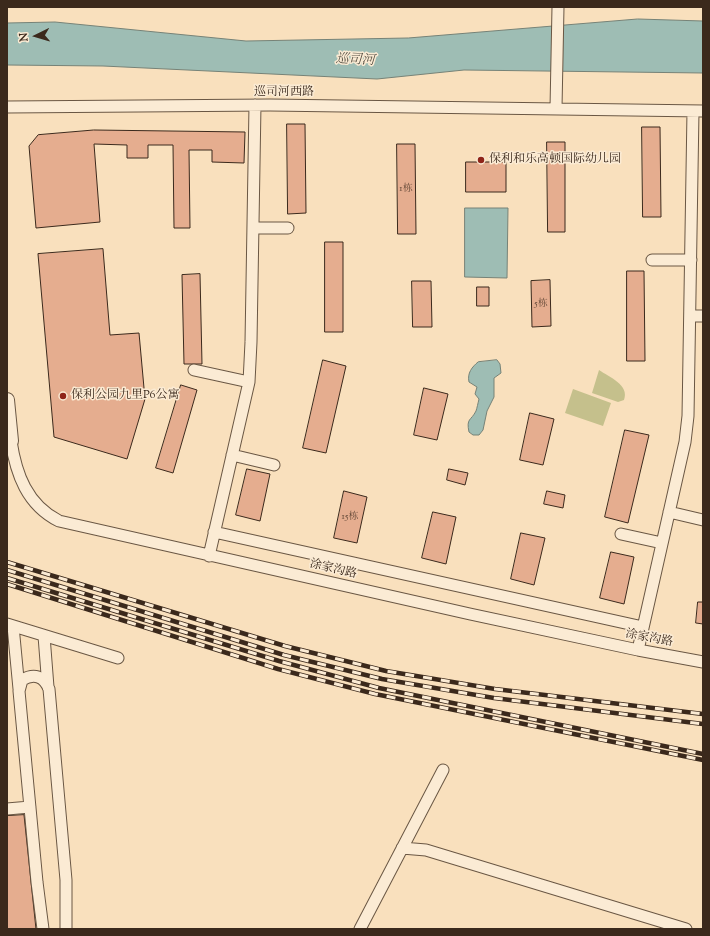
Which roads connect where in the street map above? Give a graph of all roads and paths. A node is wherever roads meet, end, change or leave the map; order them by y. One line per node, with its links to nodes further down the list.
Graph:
1 (558, 7): 3 (street)
2 (255, 105): 3 (street, 巡司河西路); 4 (street, 巡司河西路); 6 (street)
3 (556, 108): 5 (street, 巡司河西路)
4 (8, 109)
5 (698, 111): 9 (street)
6 (253, 228): 7 (street); 13 (street)
7 (288, 228)
8 (652, 260): 9 (street)
9 (691, 260): 10 (street)
10 (691, 316): 11 (street); 18 (street)
11 (703, 316)
12 (194, 370): 13 (street)
13 (249, 382): 16 (street)
14 (7, 400): 15 (street)
15 (9, 440): 23 (street, 涂家沟路)
16 (232, 455): 17 (street); 20 (street)
17 (274, 465)
18 (669, 512): 19 (street); 22 (street)
19 (703, 520)
20 (214, 532): 23 (street); 25 (street)
21 (621, 534): 22 (street)
22 (662, 543): 25 (street)
23 (209, 556): 27 (street, 涂家沟路)
24 (10, 625): 26 (street); 31 (street)
25 (643, 627): 27 (street)
26 (44, 636): 28 (street); 30 (street)
27 (638, 650): 29 (street, 涂家沟路)
28 (118, 658)
29 (703, 662)
30 (49, 689): 31 (street); 37 (street)
31 (19, 691): 33 (street)
32 (444, 770): 35 (street)
33 (30, 807): 34 (street); 36 (street)
34 (7, 809)
35 (402, 848): 38 (street); 39 (street)
36 (43, 929)
37 (66, 929)
38 (360, 929)
39 (686, 929)

